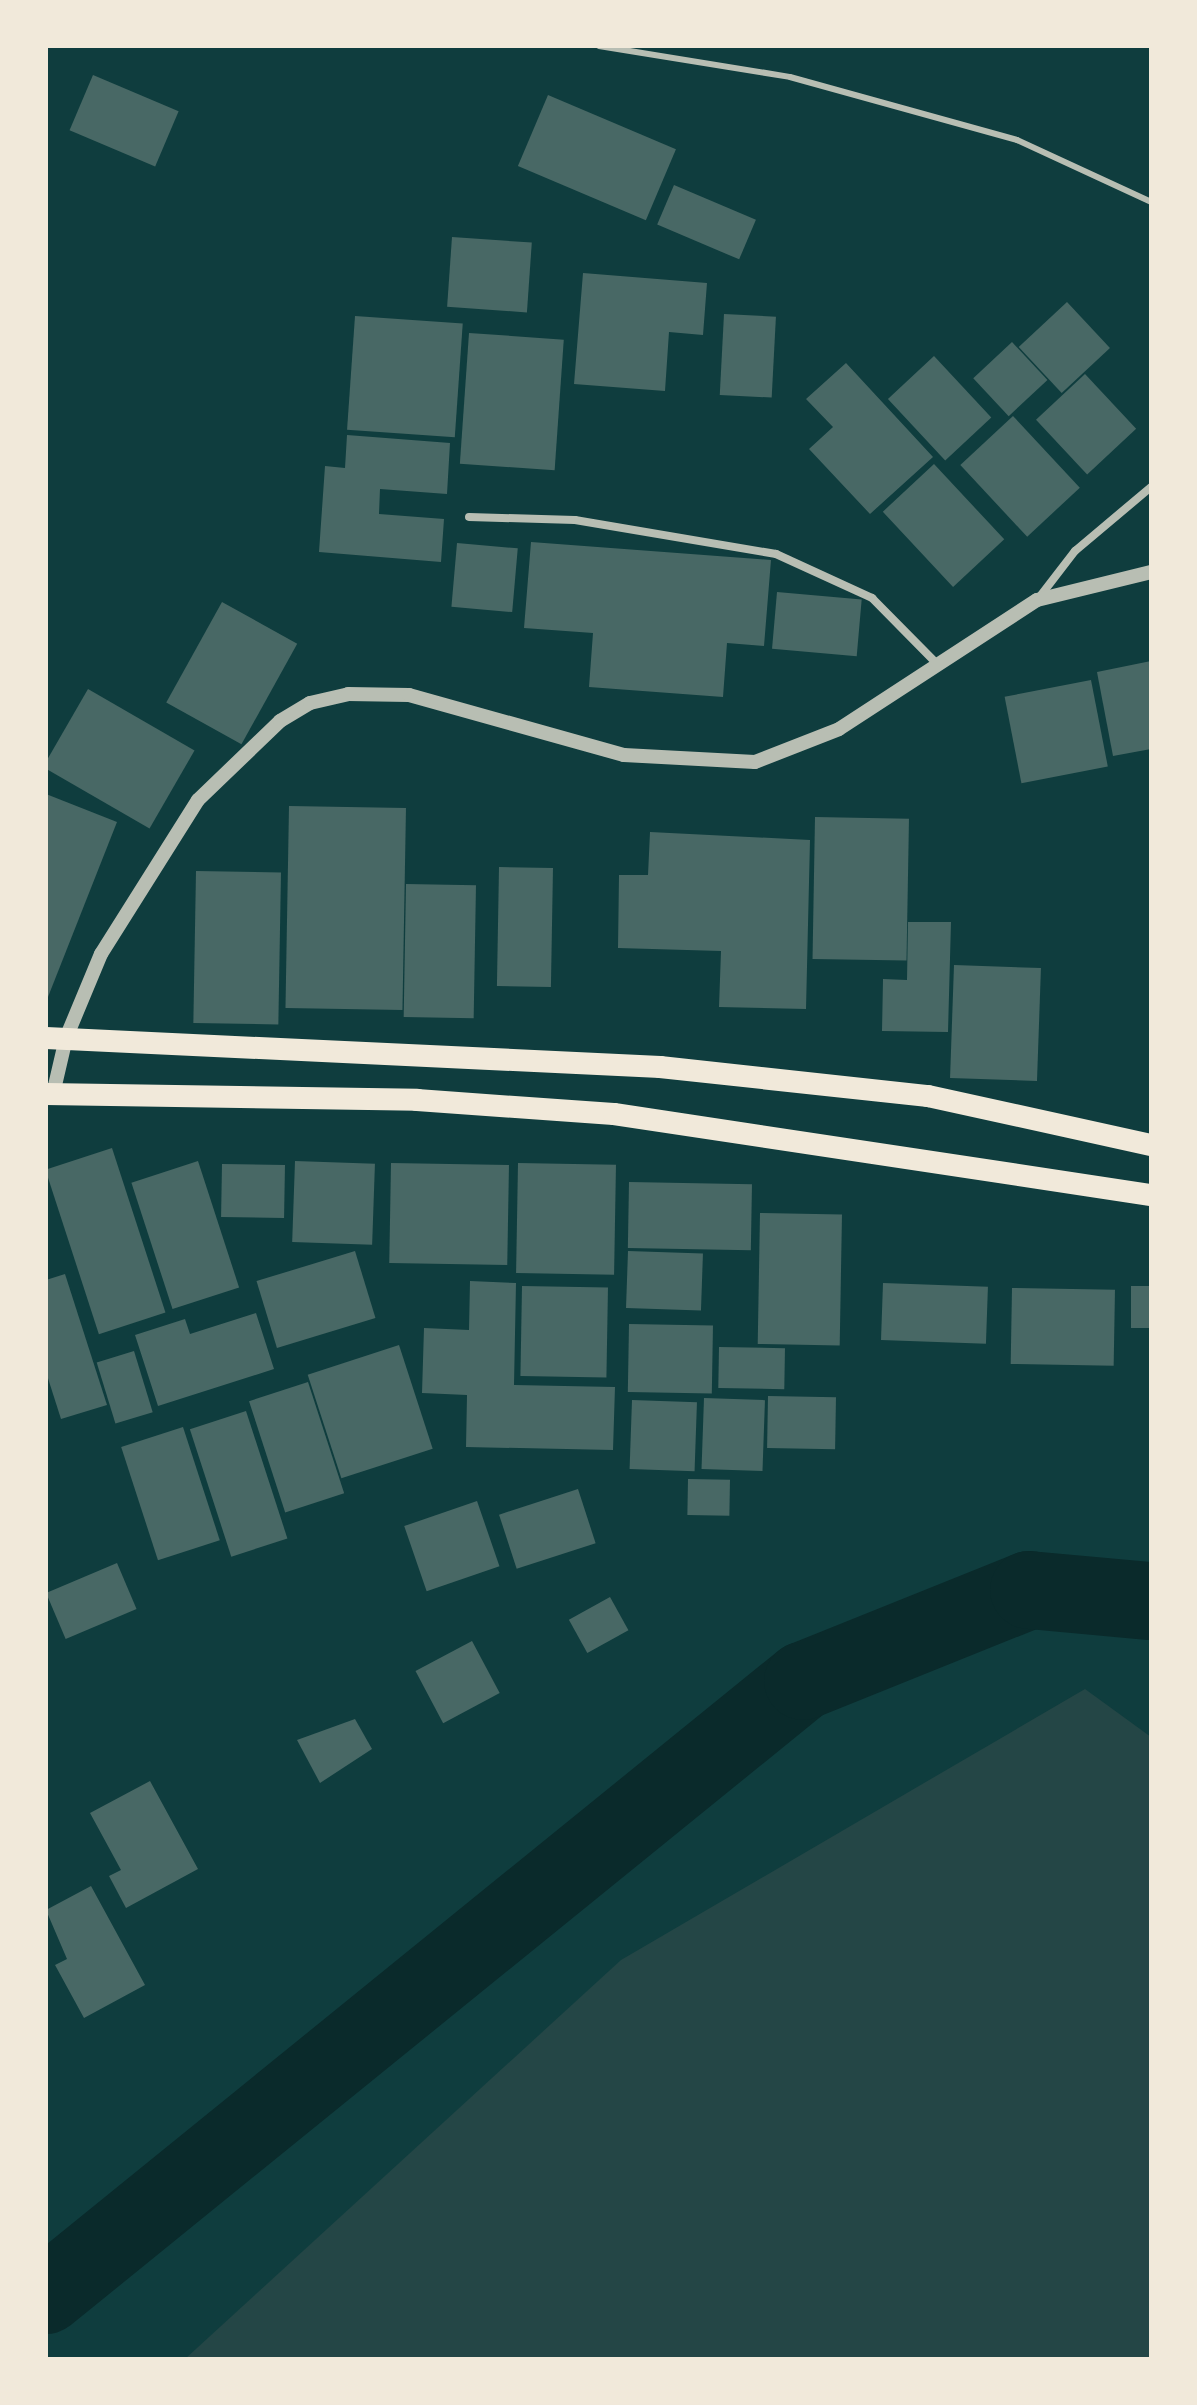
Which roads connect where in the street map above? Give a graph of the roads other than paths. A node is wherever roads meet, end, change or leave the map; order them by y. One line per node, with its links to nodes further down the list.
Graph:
1 (599, 46): 2 (lane)
2 (1151, 202)
3 (1151, 487): 6 (street)
4 (469, 517): 7 (street)
5 (1151, 572): 6 (street)
6 (1037, 600): 7 (street)
7 (939, 665): 8 (street)
8 (56, 1038): 9 (street); 10 (highway)
9 (50, 1094): 11 (highway)
10 (1151, 1145)
11 (1151, 1195)

